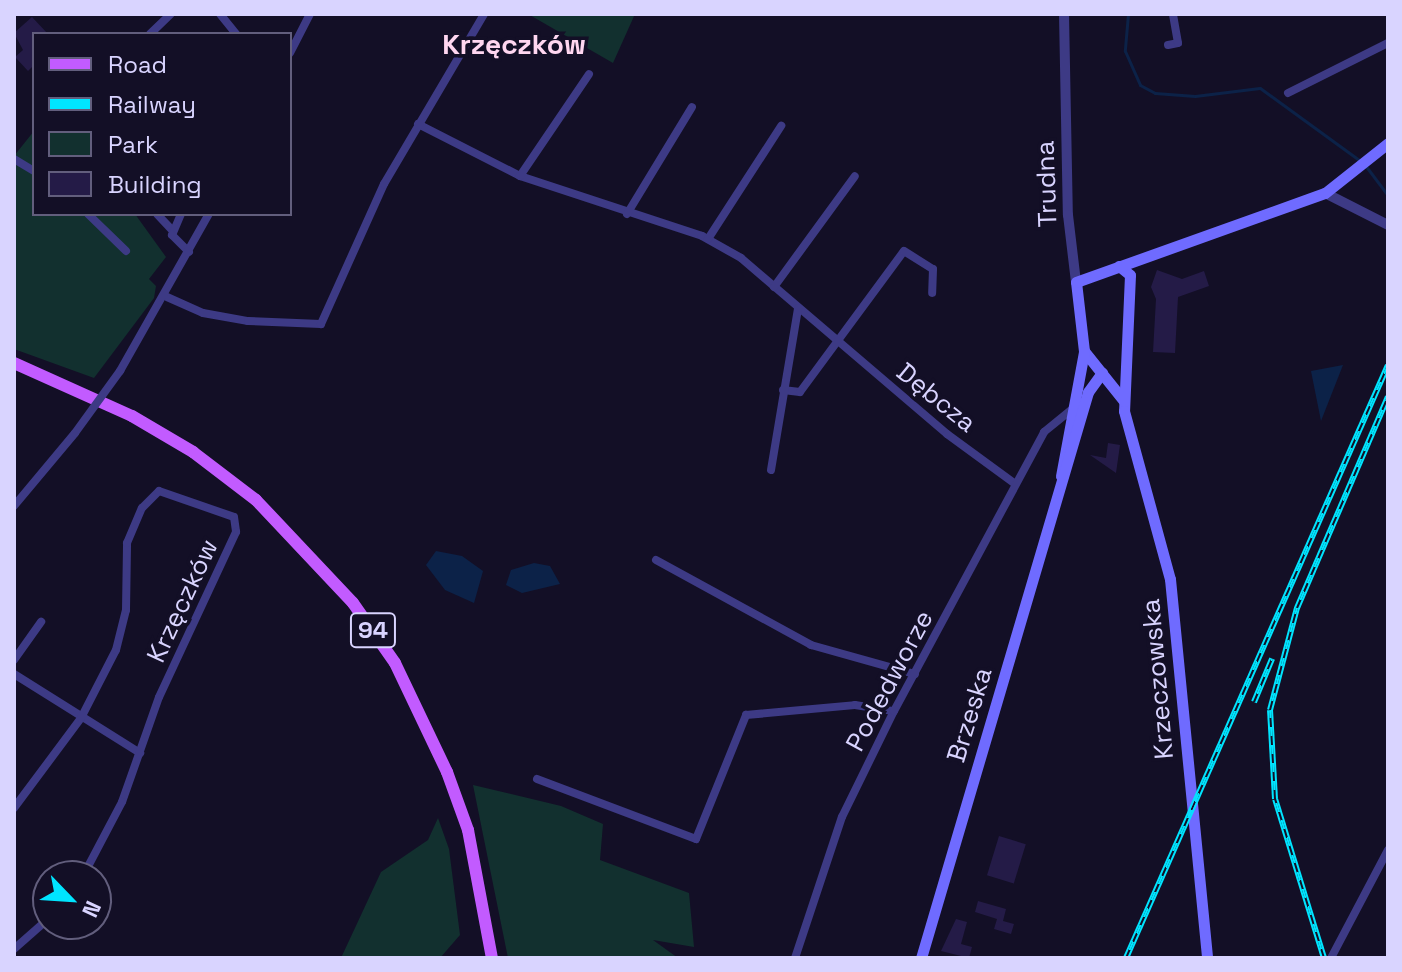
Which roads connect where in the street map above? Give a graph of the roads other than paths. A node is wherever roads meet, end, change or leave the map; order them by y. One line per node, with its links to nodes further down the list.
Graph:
1 (171, 14): 7 (street)
2 (220, 14): 8 (street)
3 (310, 14): 11 (street)
4 (484, 14): 15 (street)
5 (1064, 14): 36 (street, Trudna)
6 (1173, 14): 10 (street)
7 (152, 32)
8 (234, 32)
9 (1388, 43): 13 (street)
10 (1168, 45)
11 (292, 49)
12 (589, 74): 20 (street)
13 (1288, 93)
14 (692, 107): 23 (street)
15 (418, 124): 20 (street, Dębcza); 39 (street)
16 (781, 126): 30 (street)
17 (1388, 143): 22 (main road)
18 (14, 159): 19 (street)
19 (32, 170)
20 (520, 176): 23 (street, Dębcza)
21 (855, 176): 37 (street)
22 (1325, 193): 28 (street); 33 (main road)
23 (627, 214): 30 (street, Dębcza)
24 (90, 216): 31 (street)
25 (159, 216): 29 (street)
26 (180, 216): 29 (street)
27 (208, 216): 32 (street)
28 (1388, 225)
29 (172, 230): 32 (street)
30 (708, 239): 37 (street, Dębcza)
31 (126, 251)
32 (189, 252): 39 (street)
33 (1163, 252): 34 (main road); 35 (main road)
34 (1119, 266): 35 (main road); 36 (main road)
35 (1130, 275): 43 (main road, Krzeczowska)
36 (1076, 282): 42 (main road, Trudna)
37 (774, 287): 40 (street, Dębcza)
38 (932, 293): 41 (street)
39 (167, 297): 53 (street, bridge)
40 (798, 308): 41 (street, Dębcza); 46 (street)
41 (834, 341): 46 (street); 52 (street, Dębcza)
42 (1084, 351): 45 (main road, Krzeczowska); 48 (main road, Brzeska)
43 (1125, 359): 45 (main road); 47 (main road, Krzeczowska)
44 (14, 363): 68 (main road, 94)
45 (1102, 373): 47 (main road, Krzeczowska); 49 (main road, Brzeska)
46 (783, 390): 51 (street)
47 (1124, 401): 71 (main road, Krzeczowska)
48 (1076, 406): 49 (main road, Brzeska); 50 (street, Podedworze)
49 (1078, 425): 50 (street); 70 (main road, Brzeska)
50 (1044, 432): 52 (street, Podedworze)
51 (771, 470)
52 (1014, 483): 58 (street, Podedworze)
53 (14, 506)
54 (656, 560): 58 (street)
55 (41, 622): 56 (street)
56 (14, 660)
57 (14, 674): 60 (street)
58 (915, 674): 59 (street, Podedworze)
59 (894, 711): 62 (street); 69 (street, Podedworze)
60 (81, 718): 61 (street); 61 (street, Krzęczków); 63 (street)
61 (140, 753): 65 (street, Krzęczków)
62 (537, 779)
63 (14, 808)
64 (1388, 850): 72 (street)
65 (91, 860)
66 (32, 933): 67 (street)
67 (14, 949)
68 (492, 958)
69 (795, 958)
70 (921, 958)
71 (1207, 958)
72 (1331, 958)

